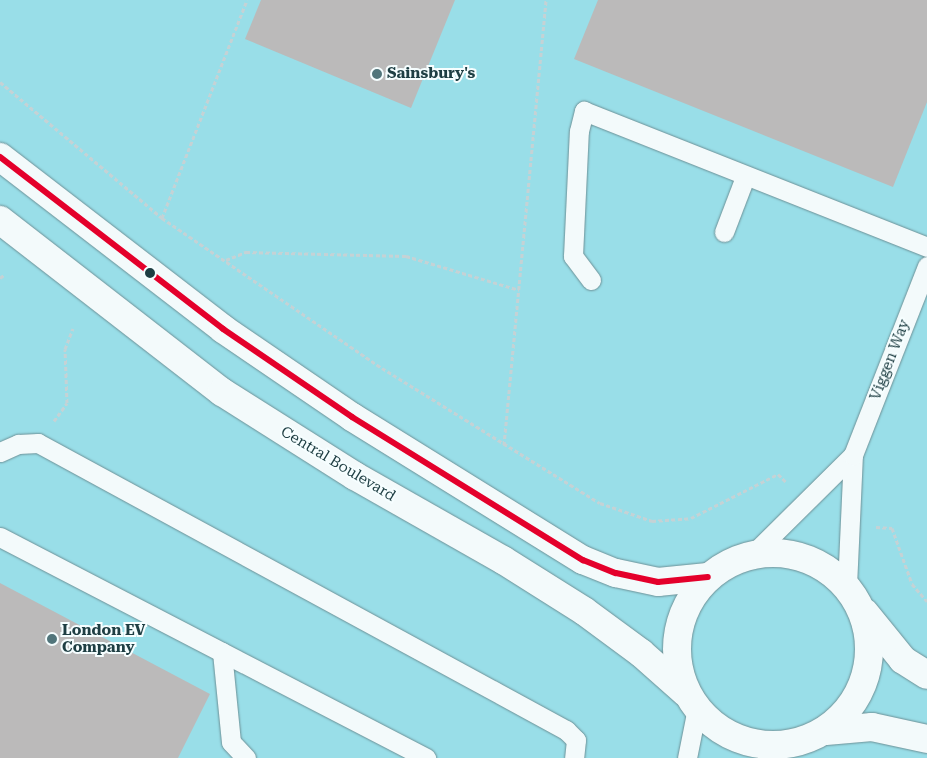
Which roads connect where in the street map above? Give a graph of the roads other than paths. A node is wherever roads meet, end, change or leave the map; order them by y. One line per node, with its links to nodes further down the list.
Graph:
1 (0, 157): 12 (street)
2 (745, 176): 4 (lane); 5 (lane); 7 (lane)
3 (0, 220): 16 (street, Central Boulevard)
4 (724, 232)
5 (927, 247)
6 (927, 266): 9 (lane, Viggen Way)
7 (591, 280)
8 (0, 452): 22 (lane)
9 (853, 455): 11 (lane, Viggen Way); 13 (lane, Viggen Way)
10 (0, 537): 14 (lane)
11 (754, 554): 12 (street); 13 (street)
12 (708, 576): 16 (street)
13 (854, 597): 15 (street); 17 (street)
14 (222, 652): 20 (lane); 21 (lane)
15 (927, 675)
16 (692, 701): 19 (street, Central Boulevard); 23 (lane)
17 (826, 730): 18 (street); 19 (street, Central Boulevard)
18 (927, 739)
19 (775, 751)
20 (246, 758)
21 (426, 758)
22 (574, 758)
23 (687, 758)

